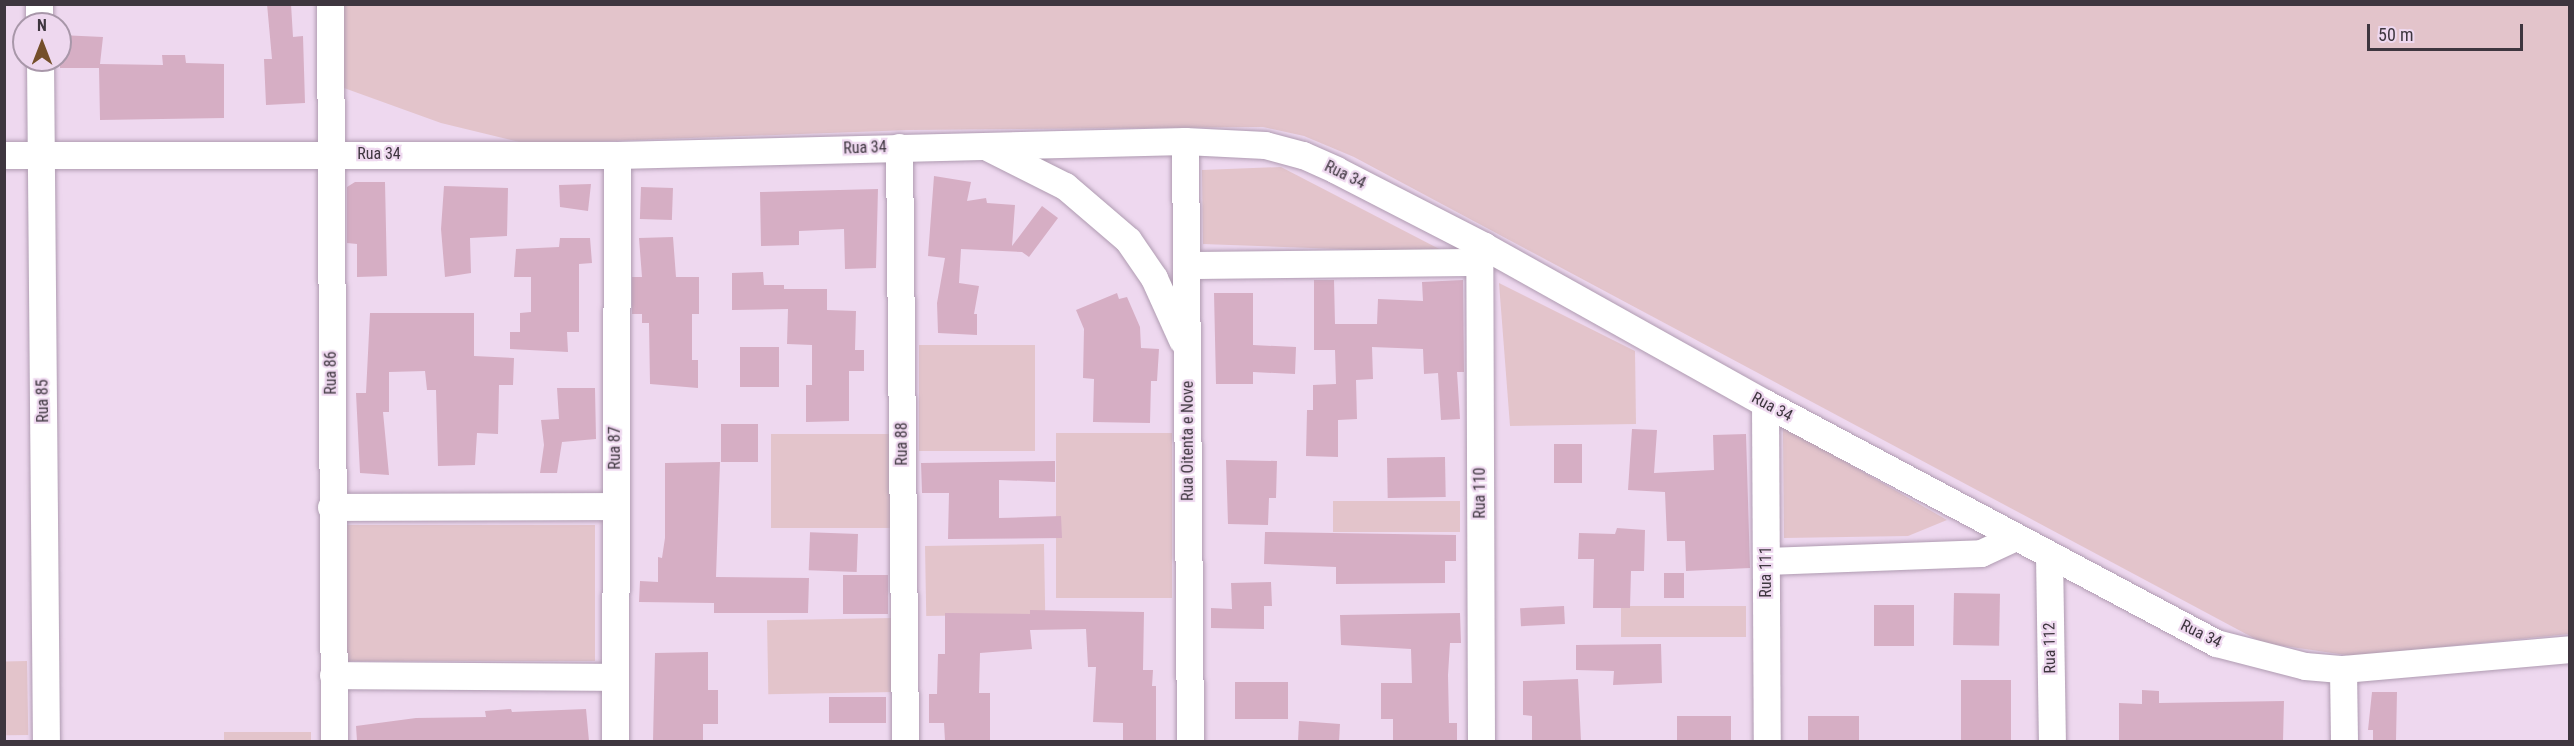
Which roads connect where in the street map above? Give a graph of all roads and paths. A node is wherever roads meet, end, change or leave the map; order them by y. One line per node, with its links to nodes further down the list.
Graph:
1 (330, 4): 6 (street, Rua 86)
2 (39, 72): 9 (street, Rua 85)
3 (1185, 141): 4 (street, Rua 34); 10 (street, Rua 34); 11 (street, Rua Oitenta e Nove)
4 (983, 146): 5 (street, Rua 34); 12 (street)
5 (899, 147): 7 (street, Rua 34); 26 (street, Rua 88)
6 (331, 154): 7 (street, Rua 34); 9 (street, Rua 34); 15 (street, Rua 86)
7 (617, 154): 14 (street, Rua 87)
8 (4, 155): 9 (street, Rua 34)
9 (40, 155): 23 (street, Rua 85)
10 (1481, 254): 11 (street); 13 (street, Rua 34); 28 (street, Rua 110)
11 (1185, 265): 12 (street, Rua Oitenta e Nove)
12 (1187, 352): 27 (street, Rua Oitenta e Nove)
13 (1765, 403): 16 (street, Rua 34); 18 (street, Rua 111)
14 (614, 506): 15 (street); 22 (street, Rua 87)
15 (331, 507): 21 (street, Rua 86)
16 (2015, 537): 17 (street, Rua 34); 18 (street)
17 (2049, 555): 20 (street, Rua 34); 30 (street, Rua 112)
18 (1766, 561): 29 (street, Rua 111)
19 (2570, 649): 20 (street, Rua 34)
20 (2343, 669): 31 (street)
21 (333, 675): 22 (street); 24 (street, Rua 86)
22 (615, 677): 25 (street, Rua 87)
23 (46, 741)
24 (334, 741)
25 (615, 741)
26 (904, 741)
27 (1190, 741)
28 (1481, 741)
29 (1767, 741)
30 (2052, 741)
31 (2344, 741)

